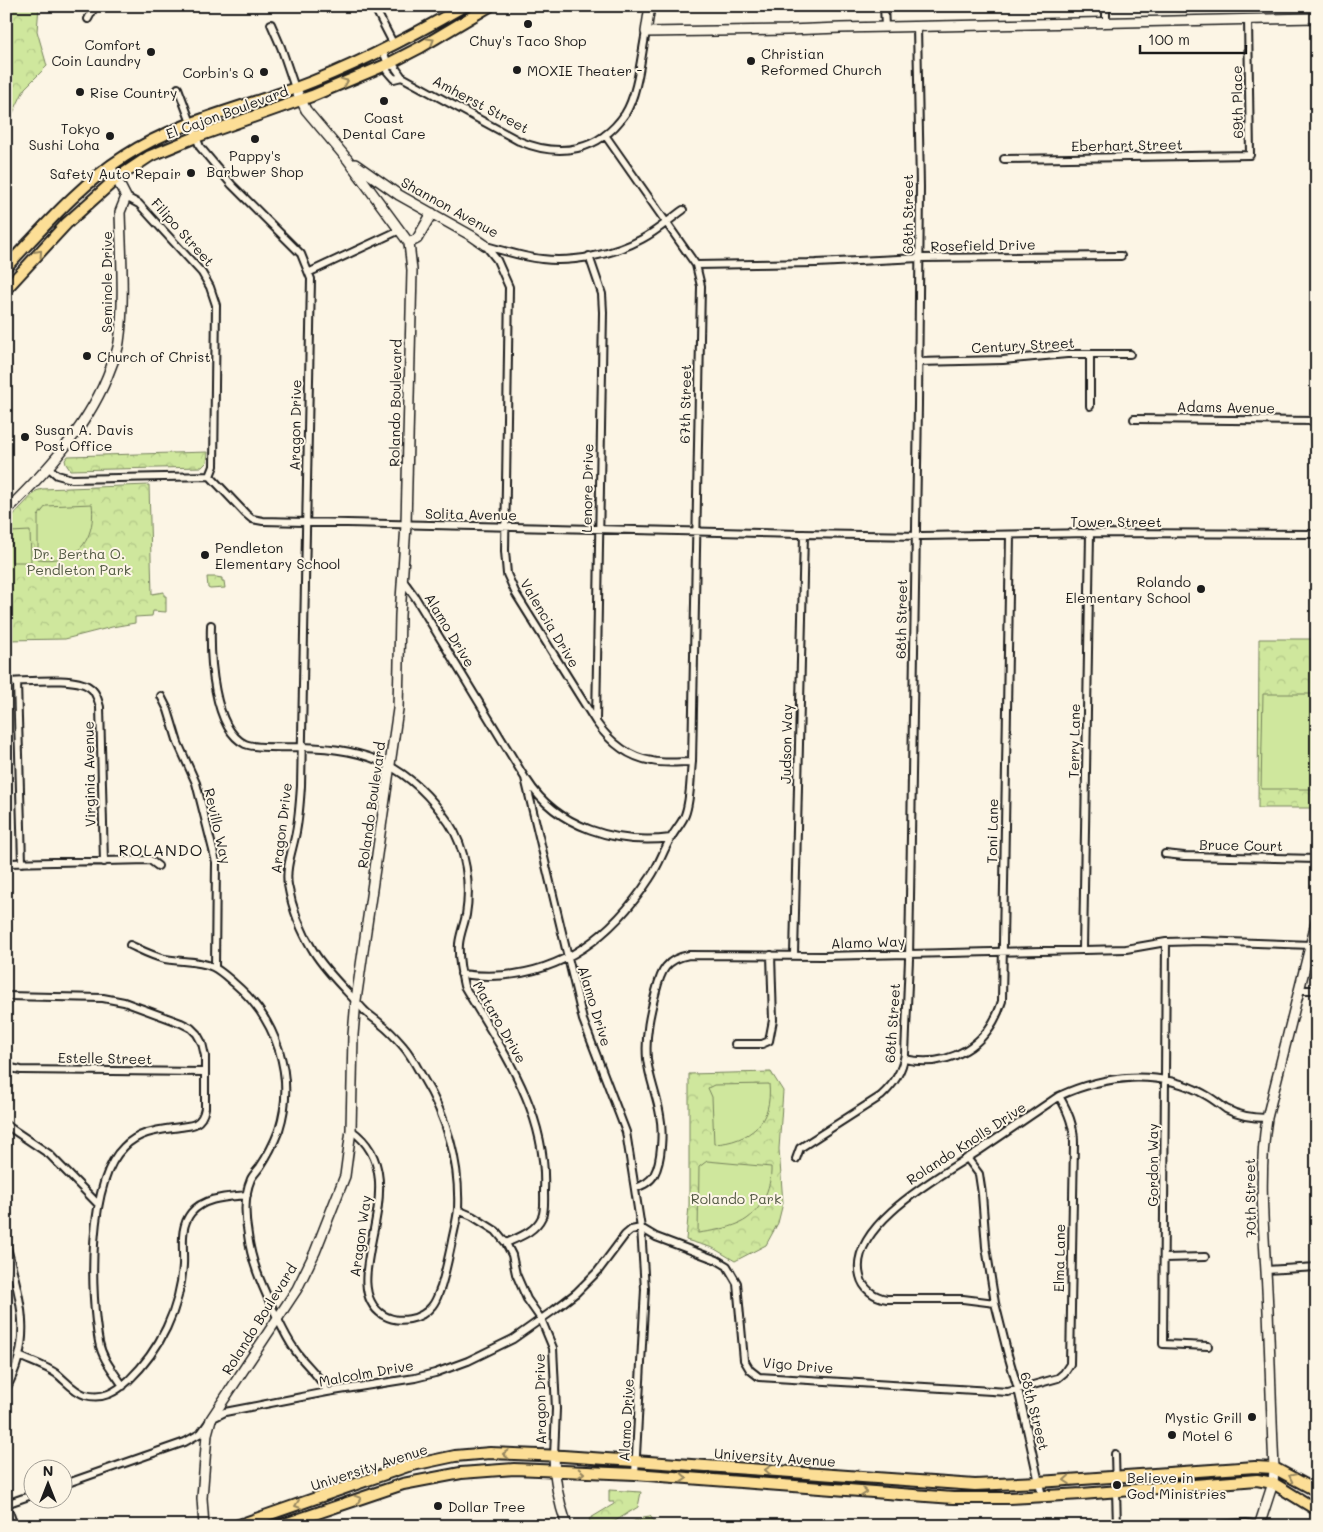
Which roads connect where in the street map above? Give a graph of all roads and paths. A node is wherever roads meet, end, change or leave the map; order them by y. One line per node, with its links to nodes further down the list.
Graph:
1 (95, 6): 9 (street)
2 (464, 6): 16 (main road, El Cajon Boulevard)
3 (490, 6): 18 (main road, El Cajon Boulevard, one-way to 3)
4 (650, 6): 15 (street)
5 (884, 6): 14 (street)
6 (1106, 6): 11 (street)
7 (375, 8): 16 (street)
8 (1317, 18): 10 (street)
9 (88, 19)
10 (1248, 19): 11 (street); 25 (street, 69th Place)
11 (1106, 22): 13 (street)
12 (271, 24): 20 (street)
13 (917, 26): 14 (street); 39 (street, 68th Street)
14 (885, 27): 15 (street)
15 (646, 32): 23 (street)
16 (394, 45): 17 (main road, El Cajon Boulevard)
17 (382, 51): 18 (street, Amherst Street); 20 (main road, El Cajon Boulevard)
18 (388, 64): 21 (main road, El Cajon Boulevard, one-way to 18); 23 (street, Amherst Street)
19 (178, 88): 22 (street, Aragon Drive)
20 (295, 88): 21 (street, Rolando Boulevard); 22 (main road, El Cajon Boulevard)
21 (301, 100): 24 (main road, El Cajon Boulevard); 27 (street, Rolando Boulevard)
22 (191, 124): 24 (street, Aragon Drive); 28 (main road, El Cajon Boulevard)
23 (605, 135): 33 (street, 67th Street)
24 (196, 137): 29 (main road, El Cajon Boulevard); 42 (street, Aragon Drive)
25 (1250, 155): 26 (street, Eberhart Street)
26 (1004, 159)
27 (348, 160): 32 (street, Shannon Avenue); 34 (street, Rolando Boulevard)
28 (110, 166): 29 (street, Filipo Street); 41 (main road, El Cajon Boulevard)
29 (117, 178): 30 (street, Filipo Street); 43 (main road, El Cajon Boulevard, one-way to 29)
30 (126, 197): 50 (street, Seminole Drive); 51 (street, Filipo Street)
31 (683, 210): 33 (street, Shannon Avenue)
32 (432, 213): 35 (street); 36 (street, Shannon Avenue)
33 (666, 222): 37 (street, Shannon Avenue); 40 (street, 67th Street)
34 (400, 230): 35 (street, Rolando Boulevard); 42 (street)
35 (409, 243): 54 (street, Rolando Boulevard)
36 (485, 245): 37 (street, Shannon Avenue); 55 (street, Valencia Drive)
37 (589, 256): 56 (street, Lenore Drive)
38 (1121, 256): 39 (street, Rosefield Drive)
39 (919, 258): 40 (street, Rosefield Drive); 46 (street, 68th Street)
40 (696, 265): 57 (street, 67th Street)
41 (6, 267)
42 (310, 272): 53 (street, Aragon Drive)
43 (6, 289)
44 (1090, 354): 45 (street, Century Street); 46 (street, Century Street); 47 (street)
45 (1130, 354)
46 (918, 362): 62 (street, 68th Street)
47 (1090, 406)
48 (1134, 419): 49 (street, Adams Avenue)
49 (1317, 421)
50 (48, 468): 51 (street); 52 (street, Seminole Drive)
51 (210, 476): 53 (street, Solita Avenue)
52 (7, 507)
53 (307, 523): 54 (street, Solita Avenue); 69 (street, Aragon Drive)
54 (406, 525): 55 (street, Solita Avenue); 63 (street, Rolando Boulevard)
55 (504, 527): 56 (street, Solita Avenue); 68 (street, Valencia Drive)
56 (598, 529): 57 (street, Solita Avenue); 68 (street, Lenore Drive)
57 (697, 531): 59 (street, Solita Avenue); 70 (street, 67th Street)
58 (1090, 533): 60 (street, Tower Street); 61 (street, Tower Street); 84 (street, Terry Lane)
59 (804, 534): 62 (street, Solita Avenue); 87 (street, Judson Way)
60 (1317, 534)
61 (1010, 535): 62 (street, Tower Street); 85 (street, Toni Lane)
62 (915, 536): 86 (street, 68th Street)
63 (402, 579): 71 (street, Rolando Boulevard); 72 (street, Alamo Drive)
64 (212, 625): 69 (street, Mataro Drive)
65 (6, 682): 66 (street)
66 (17, 682): 76 (street, Virginia Avenue); 78 (street)
67 (161, 696): 90 (street, Revillo Way)
68 (596, 722): 70 (street, Valencia Drive)
69 (301, 747): 71 (street, Mataro Drive); 95 (street, Aragon Drive)
70 (692, 762): 73 (street, 67th Street)
71 (390, 765): 91 (street, Mataro Drive); 95 (street, Rolando Boulevard)
72 (525, 778): 73 (street); 89 (street, Alamo Drive)
73 (671, 838): 89 (street, 67th Street)
74 (1165, 854): 75 (street, Bruce Court)
75 (1317, 859)
76 (104, 862): 78 (street); 79 (street)
77 (6, 863): 78 (street)
78 (22, 863)
79 (158, 866)
80 (1317, 920): 83 (street, 70th Street)
81 (1166, 942): 83 (street, Alamo Way); 84 (street, Alamo Way); 100 (street, Gordon Way)
82 (130, 945): 90 (street)
83 (1312, 945): 92 (street, 70th Street)
84 (1083, 950): 85 (street, Alamo Way)
85 (1003, 952): 86 (street, Alamo Way); 97 (street, Toni Lane)
86 (909, 953): 87 (street, Alamo Way); 97 (street, 68th Street)
87 (794, 955): 88 (street, Alamo Way)
88 (771, 956): 96 (street); 107 (street, Alamo Way)
89 (568, 958): 91 (street, 67th Street); 107 (street, Alamo Drive)
90 (215, 968): 108 (street)
91 (461, 974): 113 (street, Mataro Drive)
92 (1299, 990): 93 (street); 102 (street, 70th Street)
93 (1317, 990)
94 (6, 996): 99 (street)
95 (356, 1000): 104 (street, Rolando Boulevard); 110 (street, Aragon Drive)
96 (736, 1044)
97 (904, 1059): 106 (street, 68th Street)
98 (6, 1067): 99 (street, Estelle Street)
99 (204, 1072): 109 (street)
100 (1164, 1079): 101 (street, Rolando Knolls Drive); 102 (street, Rolando Knolls Drive); 115 (street, Gordon Way)
101 (1059, 1096): 105 (street, Rolando Knolls Drive); 125 (street, Elma Lane)
102 (1267, 1118): 117 (street, 70th Street)
103 (6, 1125): 109 (street)
104 (351, 1130): 110 (street, Aragon Way); 120 (street, Rolando Boulevard)
105 (967, 1158): 118 (street, 68th Street); 118 (street, Rolando Knolls Drive)
106 (796, 1159)
107 (636, 1188): 111 (street, Alamo Drive)
108 (247, 1195): 120 (street); 123 (street)
109 (98, 1204): 123 (street)
110 (458, 1210): 113 (street, Aragon Drive)
111 (641, 1228): 119 (street, Malcolm Drive); 125 (street, Vigo Drive); 130 (street, Alamo Drive)
112 (6, 1243): 122 (street)
113 (506, 1244): 119 (street, Aragon Drive)
114 (1205, 1257): 115 (street)
115 (1164, 1258): 121 (street, Gordon Way)
116 (1317, 1267): 117 (street)
117 (1266, 1270): 131 (street, 70th Street)
118 (996, 1303): 125 (street, 68th Street)
119 (541, 1319): 126 (street, Malcolm Drive); 129 (street, Aragon Drive)
120 (277, 1320): 126 (street); 127 (street, Rolando Boulevard)
121 (1208, 1346)
122 (19, 1356): 123 (street); 124 (street)
123 (123, 1386)
124 (6, 1389)
125 (1018, 1389): 137 (street, 68th Street)
126 (326, 1392): 127 (street, Malcolm Drive)
127 (211, 1419): 136 (street, Malcolm Drive); 148 (street, Rolando Boulevard)
128 (1115, 1454): 135 (street)
129 (554, 1456): 130 (main road, University Avenue); 132 (street, Aragon Drive); 149 (main road, University Avenue, one-way to 149)
130 (636, 1461): 133 (main road, University Avenue, one-way to 130); 134 (street, Alamo Drive)
131 (1274, 1468): 135 (main road, University Avenue); 138 (street, 70th Street); 141 (main road, University Avenue, one-way to 131)
132 (554, 1472): 134 (main road, University Avenue, one-way to 134); 150 (main road, University Avenue, one-way to 132); 151 (street, Aragon Drive)
133 (816, 1473): 137 (main road, University Avenue); 139 (main road)
134 (635, 1474): 139 (main road, University Avenue, one-way to 139)
135 (1116, 1476): 137 (main road, University Avenue, one-way to 137); 140 (street)
136 (72, 1481)
137 (1039, 1482): 142 (street, 68th Street)
138 (1273, 1483): 140 (main road, University Avenue); 145 (main road, University Avenue); 146 (street, 70th Street)
139 (815, 1488): 142 (main road, University Avenue, one-way to 142)
140 (1117, 1491): 142 (main road, University Avenue); 152 (street)
141 (1317, 1491)
142 (1042, 1496)
143 (22, 1498): 144 (street)
144 (6, 1504): 147 (street)
145 (1317, 1510)
146 (1260, 1525): 153 (street)
147 (14, 1526)
148 (204, 1526)
149 (236, 1526)
150 (279, 1526)
151 (567, 1526)
152 (1116, 1526)
153 (1198, 1526)

